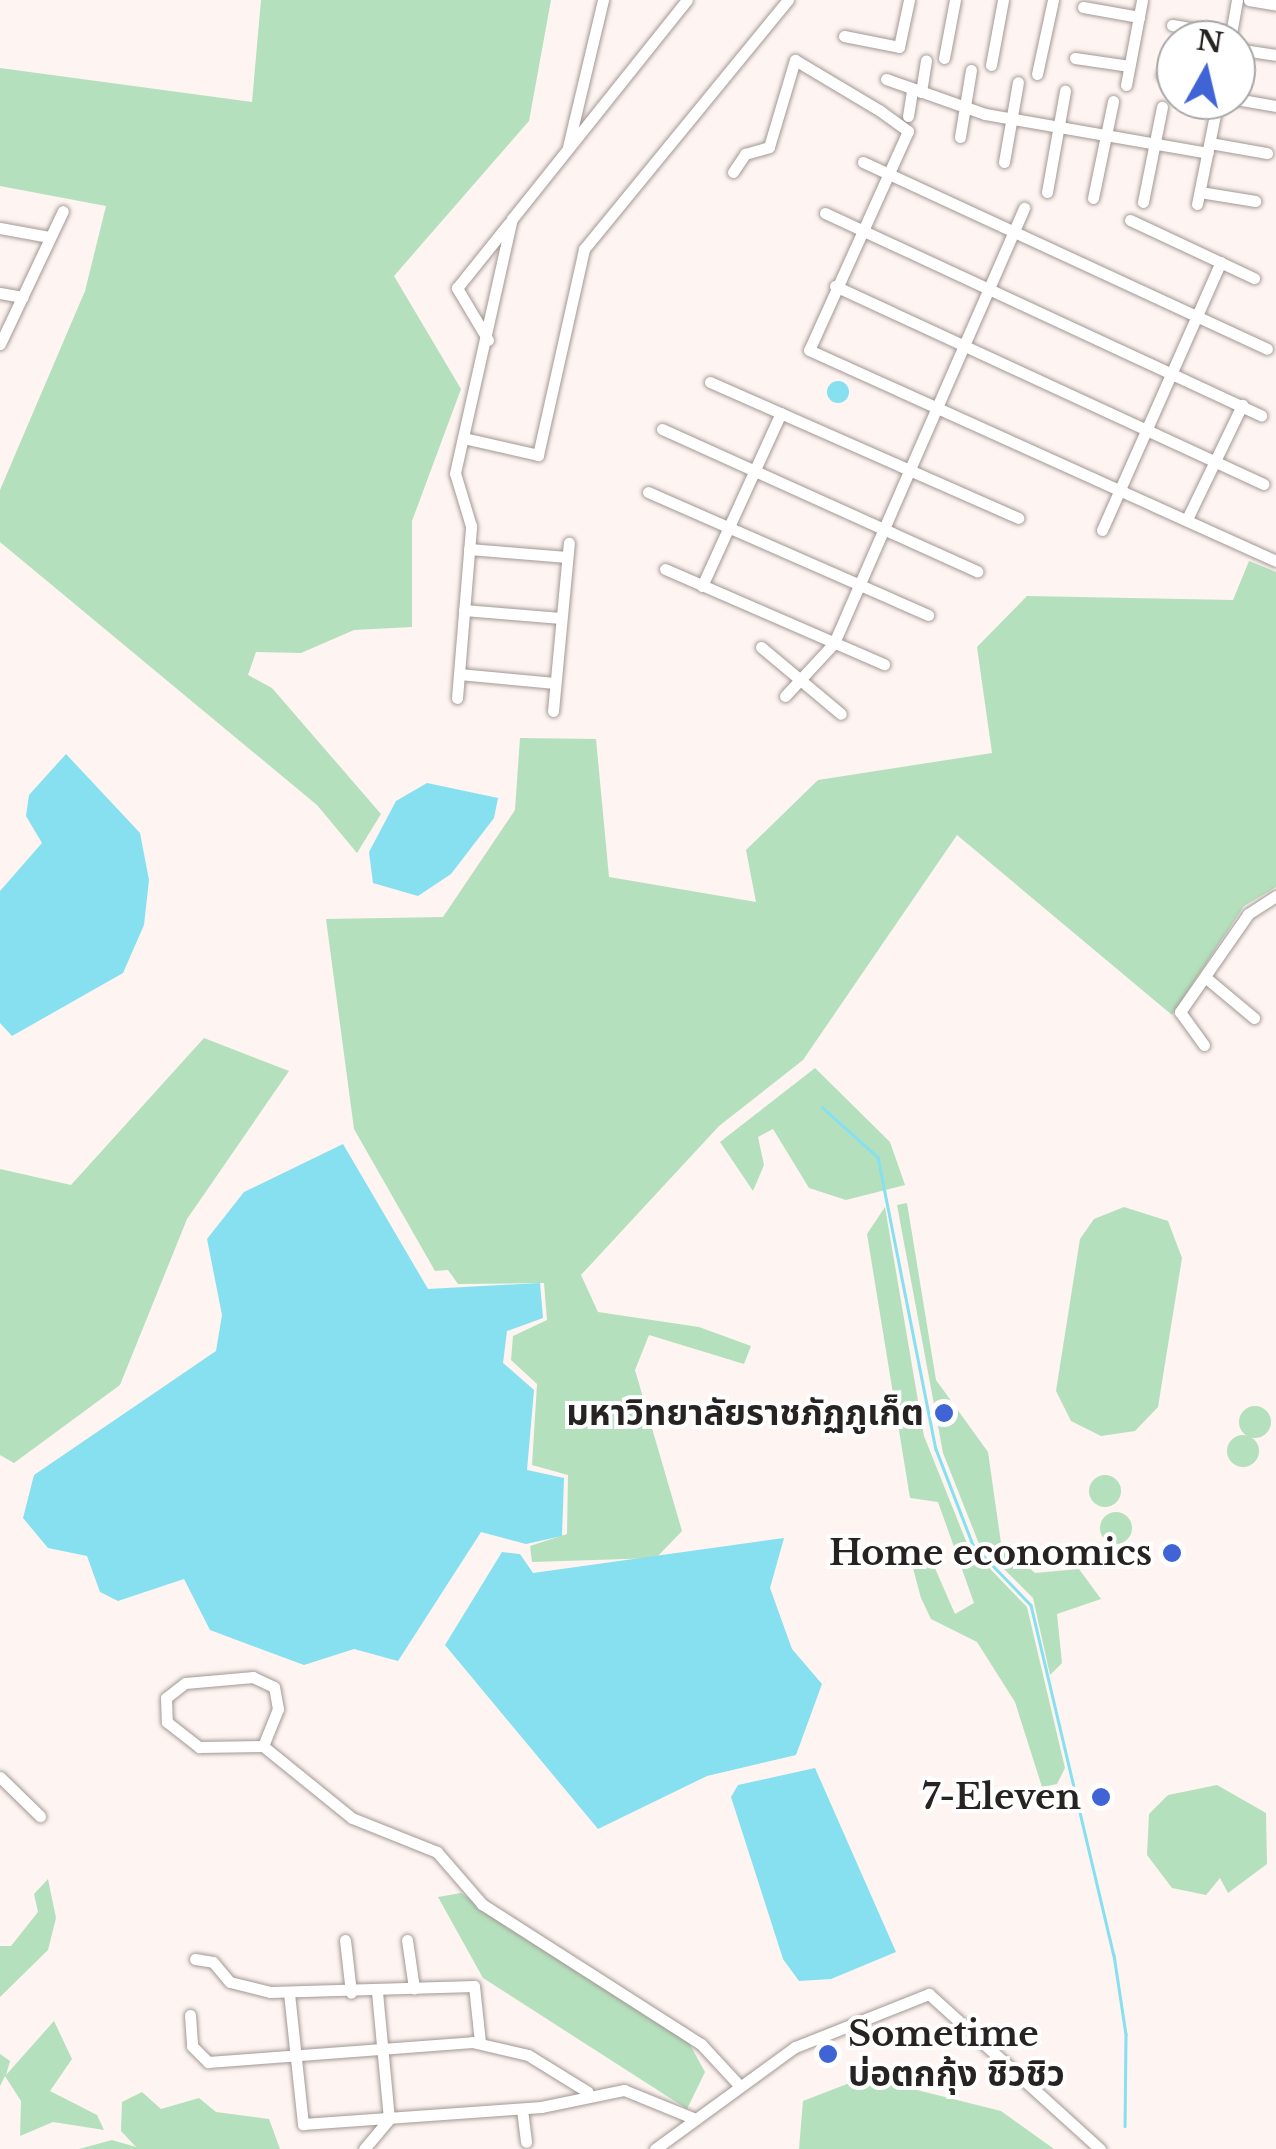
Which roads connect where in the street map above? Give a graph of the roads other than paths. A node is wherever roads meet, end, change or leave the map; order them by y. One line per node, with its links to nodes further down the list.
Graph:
1 (603, 0): 37 (street)
2 (688, 0): 37 (street)
3 (909, 0): 13 (street)
4 (956, 0): 14 (street)
5 (1003, 0): 17 (street)
6 (1053, 0): 20 (street)
7 (1142, 0): 12 (street)
8 (1250, 0): 10 (street)
9 (783, 2): 75 (street)
10 (1276, 5)
11 (1083, 7): 12 (street)
12 (1138, 17): 18 (street)
13 (844, 36)
14 (944, 58)
15 (1074, 58): 18 (street)
16 (926, 60): 25 (street)
17 (991, 65)
18 (1129, 66): 23 (street)
19 (971, 70): 27 (street)
20 (1038, 74)
21 (886, 79): 25 (street)
22 (1018, 82): 29 (street)
23 (1126, 84)
24 (1064, 90): 32 (street)
25 (917, 92): 27 (street); 28 (street)
26 (1113, 101): 33 (street)
27 (965, 106): 29 (street); 34 (street)
28 (908, 116)
29 (1012, 118): 32 (street); 40 (street)
30 (1160, 120): 35 (street)
31 (1214, 120): 36 (street)
32 (1058, 127): 33 (street); 43 (street)
33 (1105, 136): 35 (street); 44 (street)
34 (960, 137)
35 (1155, 146): 36 (street); 46 (street)
36 (1209, 148): 38 (street); 45 (street)
37 (568, 150): 50 (street)
38 (1267, 152)
39 (863, 162): 42 (street)
40 (1004, 162)
41 (734, 172): 42 (street)
42 (888, 173): 53 (street); 54 (street)
43 (1047, 192)
44 (1093, 198)
45 (1255, 201)
46 (1143, 202)
47 (1024, 208): 54 (street)
48 (63, 211): 55 (street)
49 (825, 213): 53 (street)
50 (512, 220): 63 (street); 63 (street)
51 (1130, 220): 56 (street)
52 (0, 228): 55 (street)
53 (861, 230): 58 (street); 59 (street)
54 (1014, 232): 59 (street); 62 (street)
55 (49, 237): 61 (street)
56 (1221, 262): 57 (street); 62 (street)
57 (1254, 278)
58 (835, 286): 65 (street); 70 (street)
59 (988, 288): 65 (street); 67 (street)
60 (0, 293): 61 (street)
61 (22, 297): 64 (street)
62 (1197, 316): 66 (street); 67 (street)
63 (488, 340): 75 (street)
64 (0, 344)
65 (963, 346): 70 (street); 74 (street)
66 (1267, 349)
67 (1172, 373): 69 (street); 74 (street)
68 (710, 382): 71 (street)
69 (1242, 406): 72 (street); 76 (street)
70 (936, 408): 77 (street); 80 (street)
71 (781, 414): 77 (street); 78 (street)
72 (1261, 415)
73 (662, 429): 78 (street)
74 (1147, 429): 76 (street); 80 (street)
75 (464, 438): 87 (street)
76 (1216, 461): 79 (street); 83 (street)
77 (909, 470): 82 (street); 85 (street)
78 (754, 471): 84 (street); 85 (street)
79 (1263, 484)
80 (1120, 490): 83 (street); 86 (street)
81 (648, 492): 84 (street)
82 (1018, 518)
83 (1187, 519): 88 (street)
84 (729, 528): 91 (street); 92 (street)
85 (883, 530): 90 (street); 92 (street)
86 (1102, 530)
87 (470, 549): 93 (street); 95 (street)
88 (1276, 560)
89 (664, 569): 91 (street)
90 (977, 571)
91 (702, 586): 96 (street)
92 (858, 586): 94 (street); 96 (street)
93 (464, 610): 95 (street); 99 (street)
94 (928, 615)
95 (562, 618): 101 (street)
96 (834, 643): 98 (street); 100 (street)
97 (761, 647): 100 (street)
98 (884, 664)
99 (459, 674): 101 (street); 103 (street)
100 (800, 679): 102 (street); 105 (street)
101 (555, 684): 104 (street)
102 (785, 696)
103 (457, 698)
104 (552, 711)
105 (841, 714)
106 (1276, 896): 107 (street)
107 (1205, 977): 108 (street); 109 (street)
108 (1254, 1018)
109 (1204, 1045)
110 (263, 1746): 110 (street); 124 (street)
111 (0, 1777): 112 (street)
112 (40, 1816)
113 (345, 1940): 119 (street)
114 (407, 1940): 116 (street)
115 (195, 1958): 118 (street)
116 (414, 1988): 117 (street); 121 (street)
117 (377, 1992): 119 (street); 122 (street)
118 (289, 1993): 119 (street); 123 (street)
119 (351, 1993)
120 (190, 2016): 123 (street)
121 (480, 2042): 122 (street); 125 (street)
122 (382, 2049): 123 (street); 128 (street)
123 (297, 2056): 128 (street)
124 (738, 2084): 127 (street); 132 (street)
125 (588, 2092): 126 (street); 127 (street)
126 (522, 2109): 128 (street); 129 (street)
127 (692, 2118): 131 (street)
128 (389, 2119): 130 (street)
129 (526, 2142)
130 (364, 2149)
131 (655, 2149)
132 (1100, 2149)

